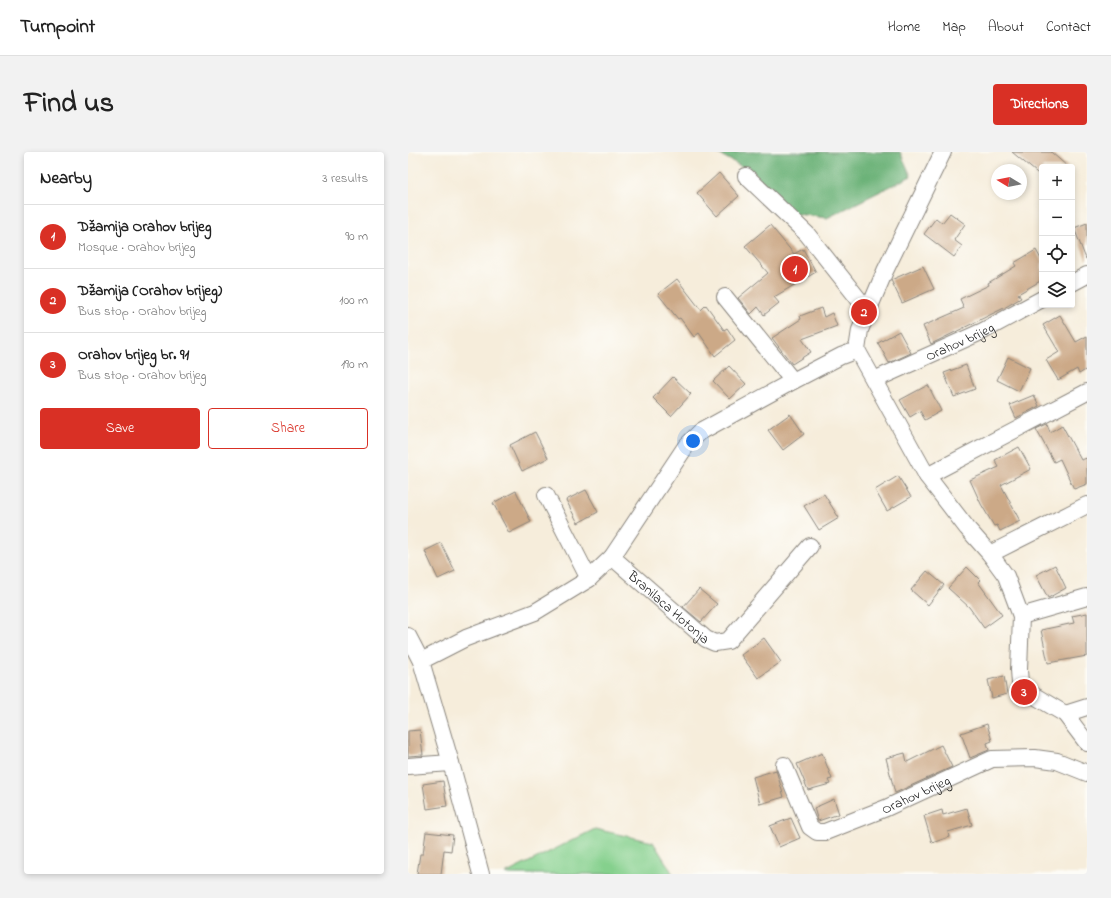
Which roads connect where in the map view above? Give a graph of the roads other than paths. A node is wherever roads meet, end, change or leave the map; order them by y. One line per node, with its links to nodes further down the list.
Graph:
1 (944, 152): 7 (street)
2 (746, 176): 7 (street)
3 (1087, 275): 4 (street)
4 (1075, 281)
5 (725, 296): 10 (street)
6 (1039, 301): 9 (street, Orahov brijeg)
7 (868, 311): 8 (street)
8 (857, 350): 9 (street); 10 (street)
9 (874, 380): 12 (street)
10 (793, 381): 17 (street)
11 (1087, 392): 12 (street)
12 (927, 476): 16 (street)
13 (546, 495): 18 (street)
14 (1087, 505): 16 (street)
15 (810, 546): 17 (street, Branilaca Hotonja)
16 (990, 554): 20 (street)
17 (612, 557): 18 (street)
18 (589, 579): 21 (street)
19 (1087, 597): 20 (street)
20 (1021, 616): 23 (street)
21 (413, 649): 25 (street)
22 (1087, 707): 23 (street)
23 (1065, 714): 24 (street)
24 (1087, 743)
25 (452, 763): 27 (street); 29 (street)
26 (784, 765): 28 (street, Orahov brijeg)
27 (408, 766)
28 (1087, 773)
29 (480, 874)

